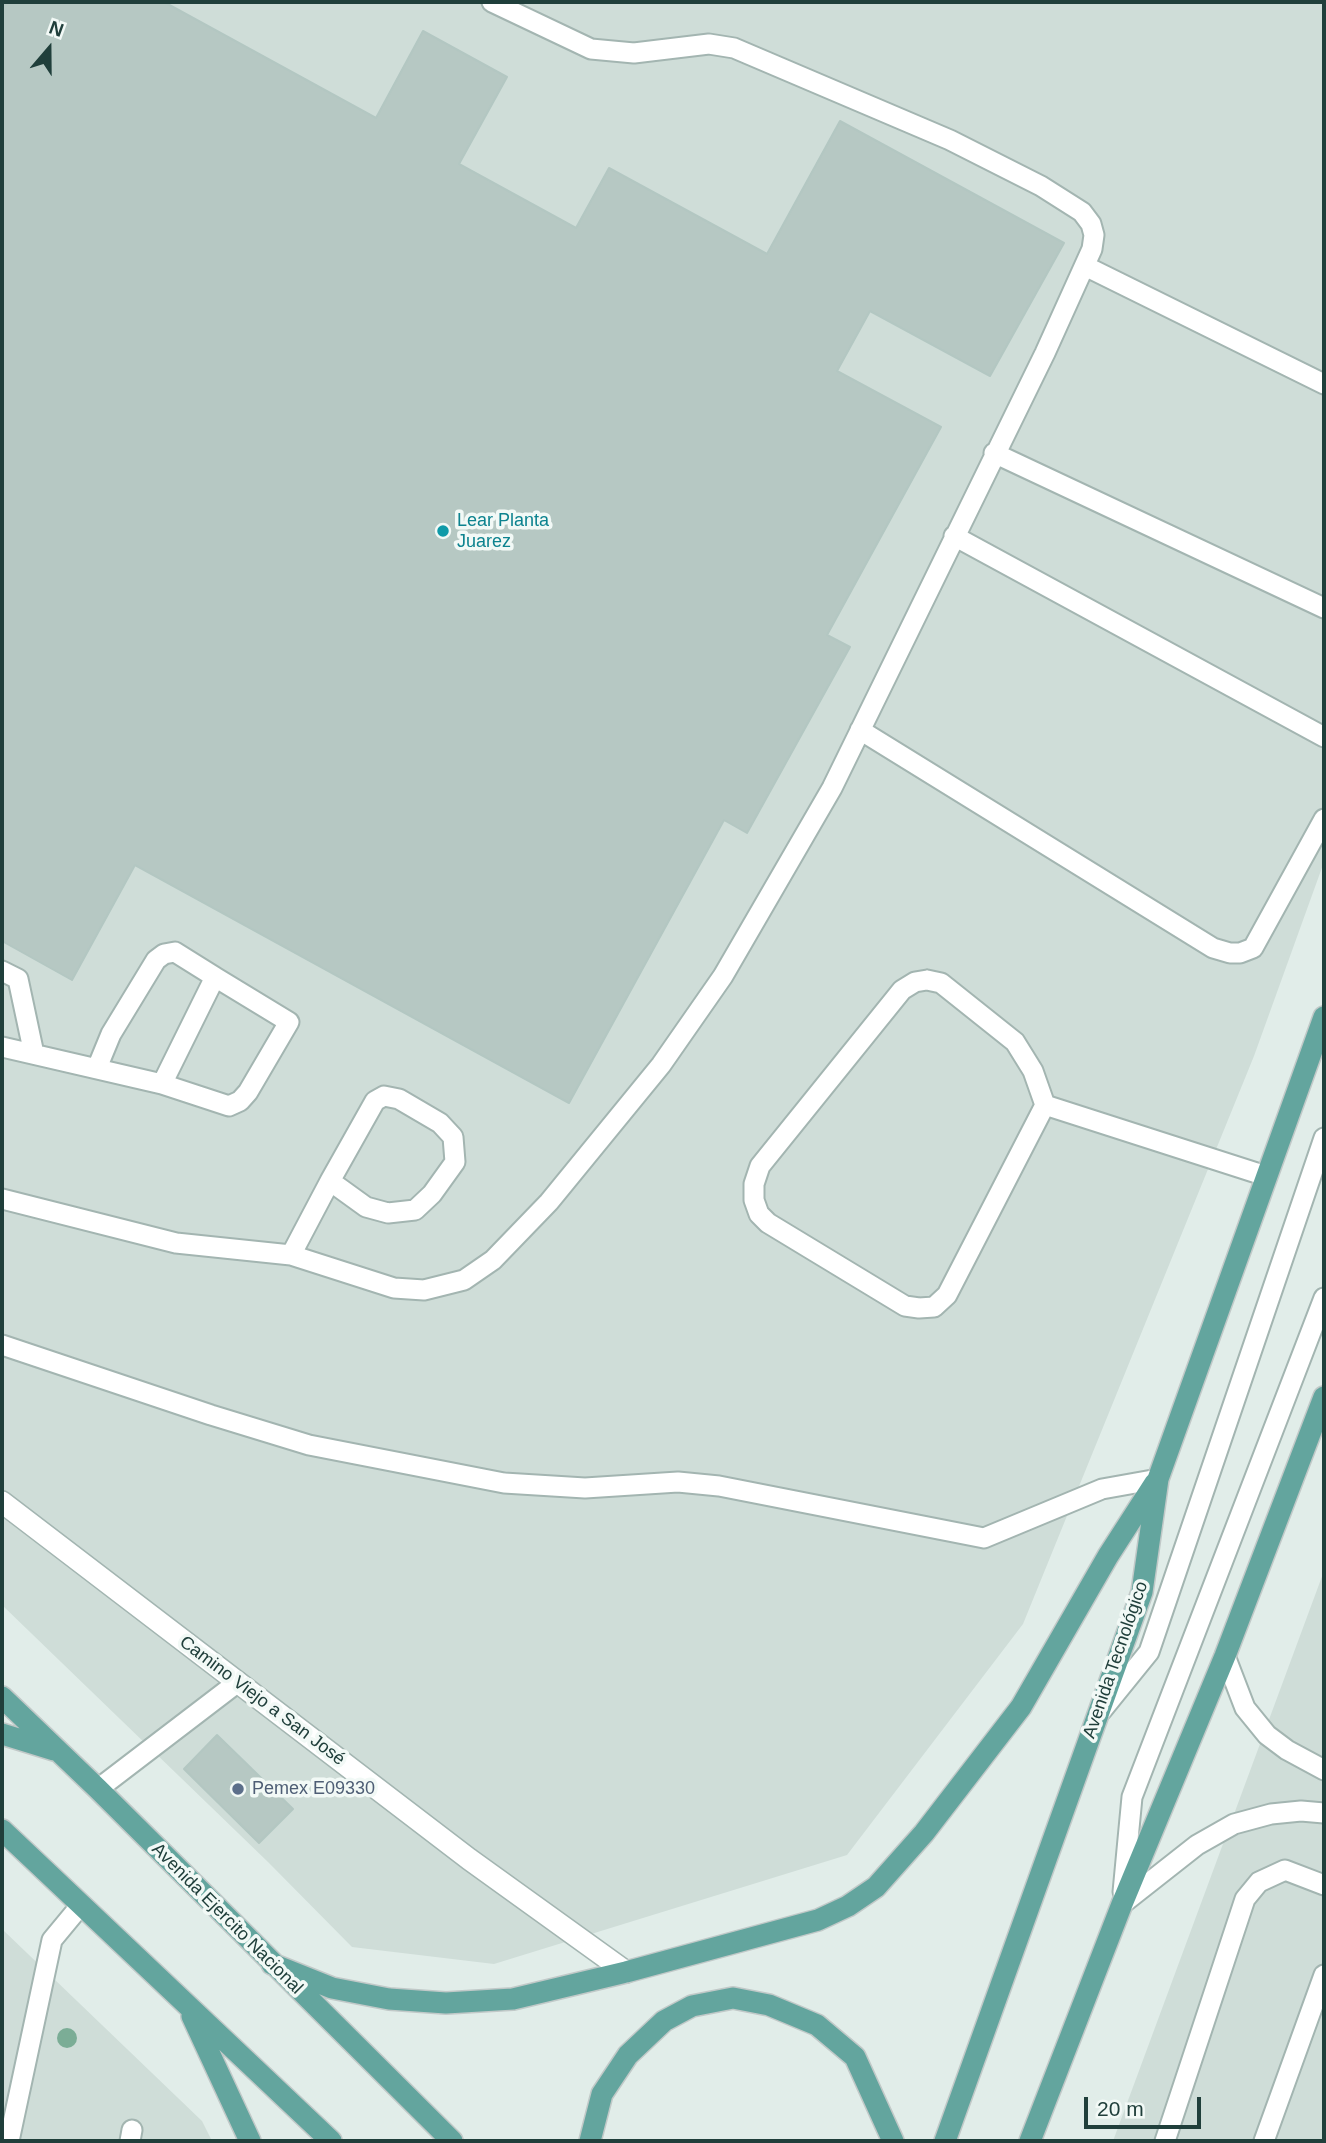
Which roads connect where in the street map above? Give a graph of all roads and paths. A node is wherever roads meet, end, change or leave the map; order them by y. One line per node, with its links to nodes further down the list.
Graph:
1 (492, 2): 2 (lane)
2 (1085, 266): 3 (lane); 4 (lane)
3 (1324, 384)
4 (994, 453): 5 (lane); 6 (lane)
5 (954, 537): 7 (lane); 8 (lane)
6 (1324, 608)
7 (860, 730): 9 (lane); 24 (lane)
8 (1324, 737)
9 (1324, 819)
10 (2, 971): 14 (lane)
11 (215, 977): 15 (lane); 16 (lane); 16 (lane)
12 (1324, 1017): 19 (main road, Avenida Tecnológico)
13 (2, 1047): 14 (lane)
14 (34, 1054): 15 (lane)
15 (97, 1068): 16 (lane)
16 (162, 1084)
17 (1045, 1105): 17 (lane); 19 (lane)
18 (1324, 1138): 33 (lane)
19 (1266, 1176): 28 (main road, Avenida Tecnológico)
20 (330, 1181): 20 (lane); 24 (lane)
21 (2, 1199): 22 (lane)
22 (30, 1206): 23 (lane); 24 (lane)
23 (2, 1210)
24 (291, 1255)
25 (1324, 1298): 41 (lane)
26 (2, 1345): 28 (lane)
27 (1324, 1397): 30 (main road)
28 (1158, 1479): 33 (main road, Avenida Tecnológico); 44 (main road)
29 (2, 1502): 31 (street, Camino Viejo a San José)
30 (1225, 1656): 36 (lane); 41 (main road)
31 (238, 1682): 37 (lane); 44 (street, Camino Viejo a San José)
32 (2, 1697): 35 (main road, Avenida Ejercito Nacional)
33 (1098, 1714): 53 (main road, Avenida Tecnológico)
34 (2, 1734): 35 (main road)
35 (56, 1751): 37 (main road, Avenida Ejercito Nacional)
36 (1324, 1770)
37 (98, 1789): 43 (main road, Avenida Ejercito Nacional)
38 (1324, 1813): 41 (lane)
39 (2, 1830): 42 (main road)
40 (1324, 1885): 55 (lane)
41 (1122, 1904): 54 (main road)
42 (81, 1905): 46 (main road); 47 (lane)
43 (272, 1964): 44 (main road); 50 (main road, Avenida Ejercito Nacional)
44 (625, 1972)
45 (1324, 1975): 56 (lane)
46 (187, 2004): 48 (main road); 49 (main road)
47 (9, 2141)
48 (250, 2141)
49 (331, 2141)
50 (452, 2141)
51 (590, 2141): 52 (main road)
52 (893, 2141)
53 (945, 2141)
54 (1030, 2141)
55 (1165, 2141)
56 (1264, 2141)

